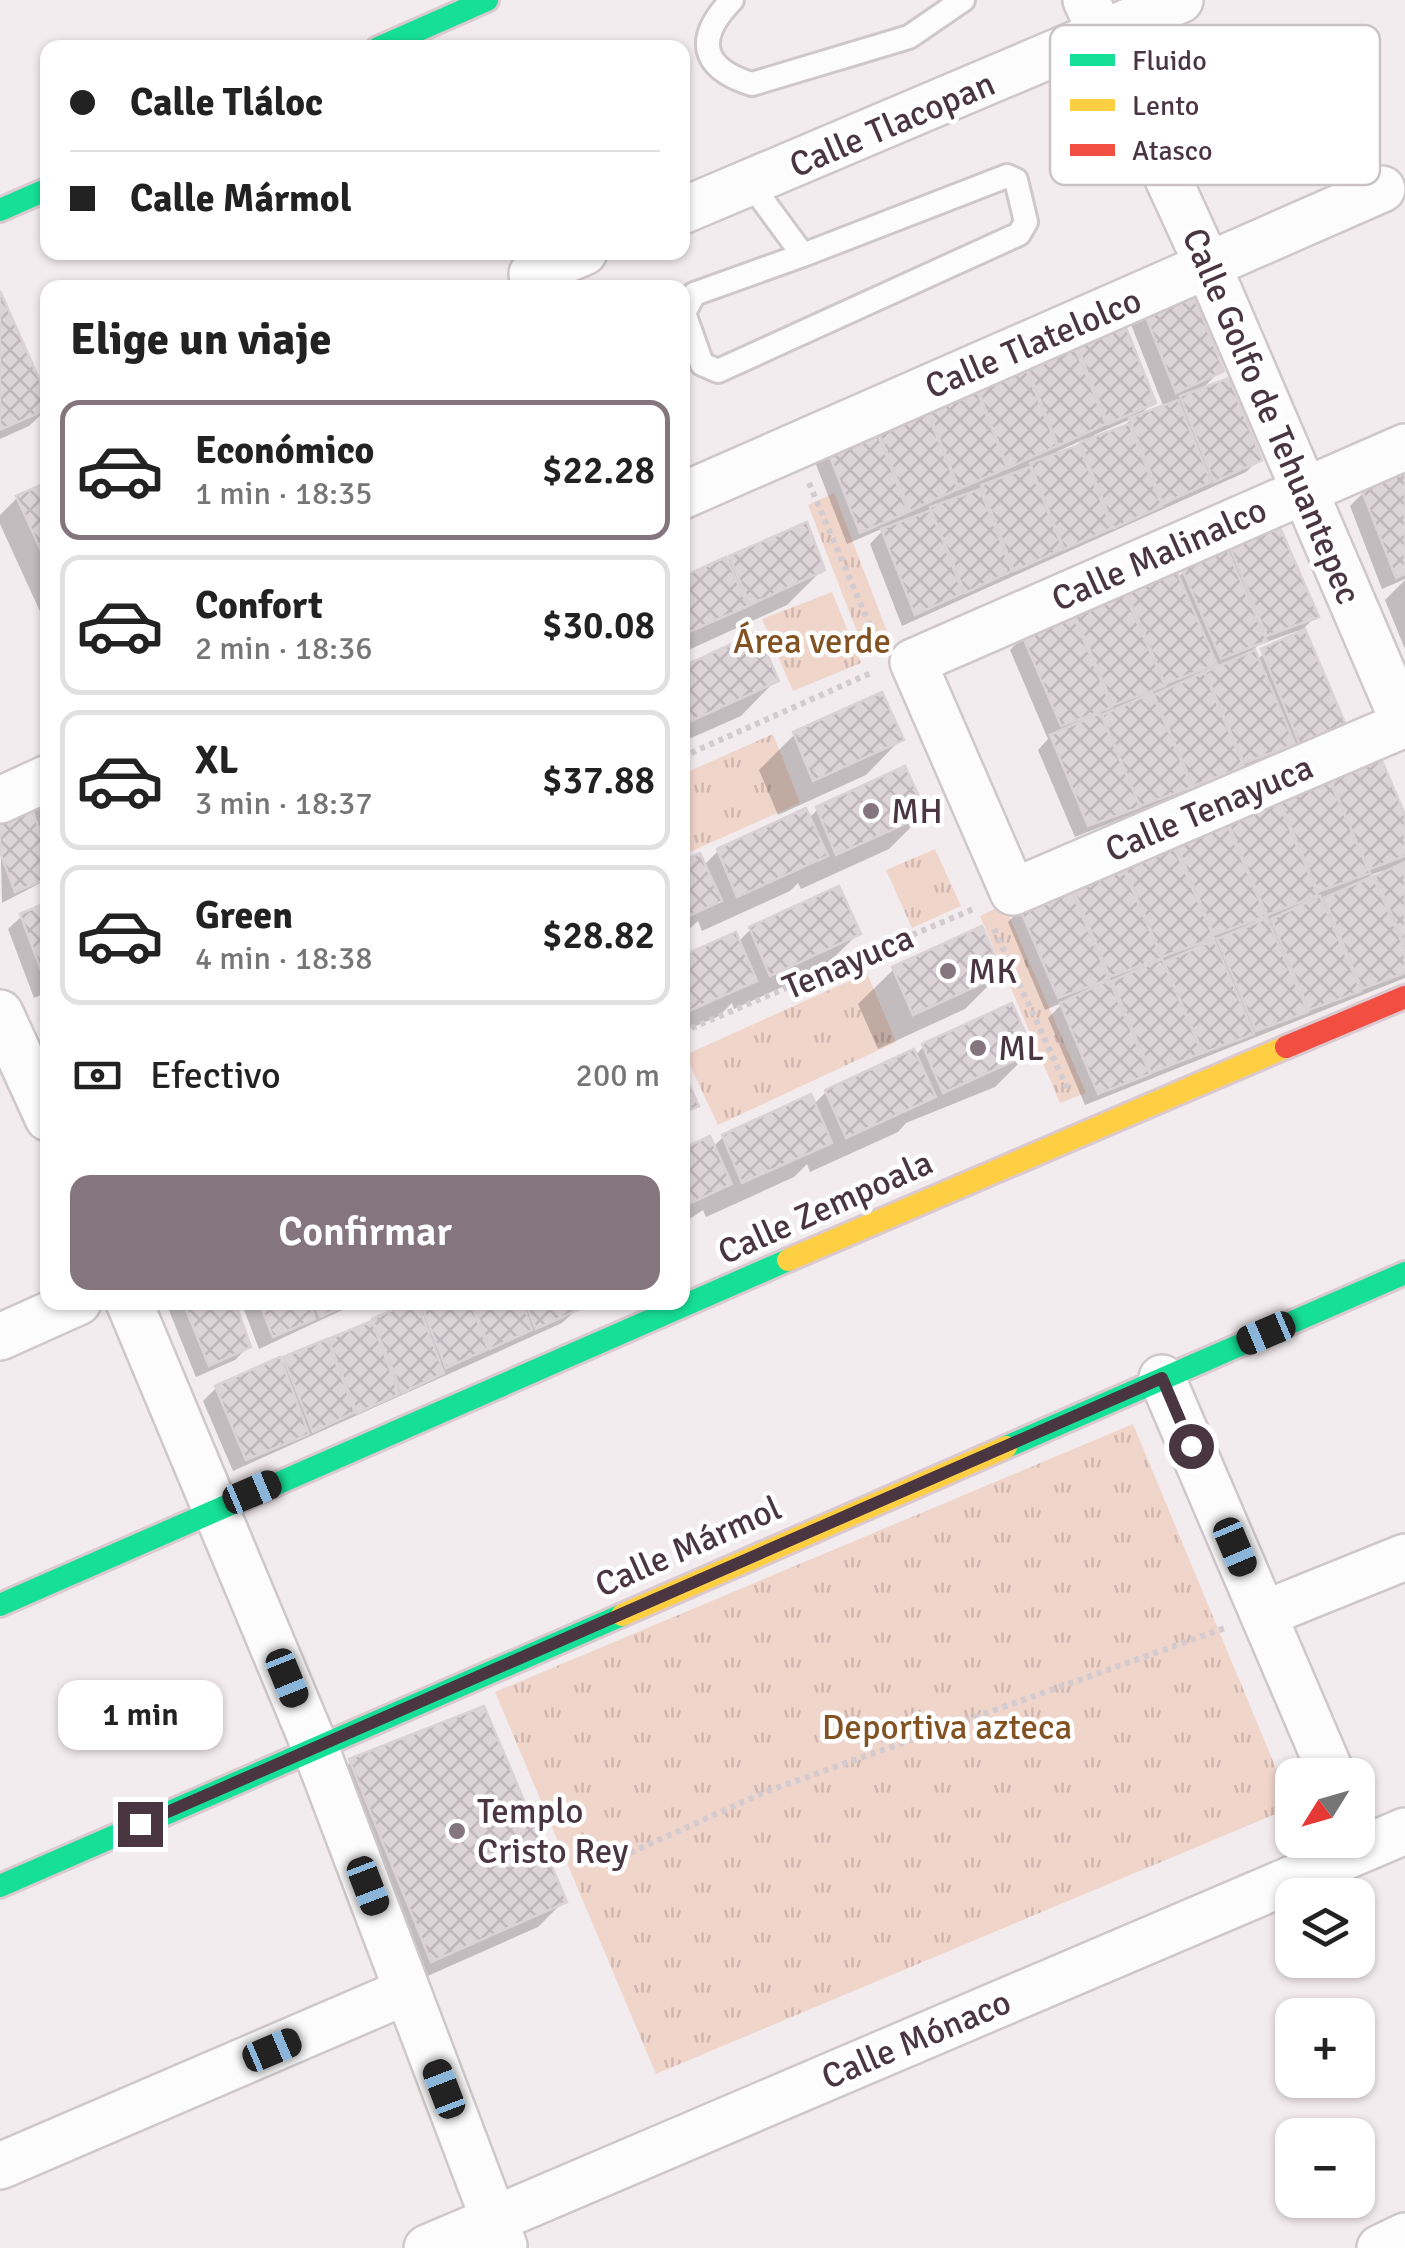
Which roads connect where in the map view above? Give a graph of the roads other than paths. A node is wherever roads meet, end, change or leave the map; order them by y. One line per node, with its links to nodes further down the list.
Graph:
1 (487, 0): 6 (street)
2 (732, 0): 3 (lane)
3 (962, 0)
4 (1180, 0): 5 (street, Calle Tlacopan)
5 (1094, 18)
6 (429, 38)
7 (1050, 39): 8 (street, Calle Tlacopan)
8 (750, 183): 12 (street, Calle Tlacopan); 14 (lane)
9 (1171, 185): 16 (street, Calle Golfo de Tehuantepec)
10 (1382, 189): 16 (street, Calle Tlatelolco)
11 (40, 192): 13 (street)
12 (690, 208)
13 (0, 210)
14 (803, 255): 18 (lane); 19 (lane)
15 (562, 260): 17 (street)
16 (1209, 268): 21 (street, Calle Golfo de Tehuantepec); 22 (street, Calle Tlatelolco)
17 (531, 271)
18 (690, 301)
19 (690, 329)
20 (1405, 447): 21 (street, Calle Malinalco)
21 (1304, 490): 23 (street, Calle Golfo de Tehuantepec); 26 (street, Calle Malinalco)
22 (690, 492)
23 (1405, 725): 26 (street, Calle Tenayuca)
24 (40, 782): 25 (street)
25 (0, 800)
26 (998, 898)
27 (1405, 998): 31 (street, Calle Zempoala)
28 (16, 1039): 29 (street)
29 (40, 1098)
30 (1405, 1274): 36 (street, Calle Mármol)
31 (690, 1302)
32 (61, 1310): 35 (street)
33 (132, 1310): 37 (street)
34 (672, 1310): 37 (street, Calle Zempoala)
35 (0, 1338)
36 (1162, 1378): 40 (street); 41 (street, Calle Mármol)
37 (216, 1508): 39 (street, Calle Zempoala); 41 (street)
38 (1405, 1556): 40 (street)
39 (0, 1605)
40 (1264, 1614): 42 (street)
41 (315, 1747): 46 (street, Calle Mármol); 47 (street)
42 (1325, 1758)
43 (1405, 1830): 44 (street, Calle Mónaco)
44 (1375, 1838)
45 (1325, 1858): 49 (street, Calle Mónaco)
46 (0, 1886)
47 (407, 1991): 48 (street); 49 (street)
48 (0, 2166)
49 (499, 2234): 51 (street, Calle Mónaco)
50 (1405, 2236): 52 (street)
51 (428, 2248)
52 (1380, 2248)

